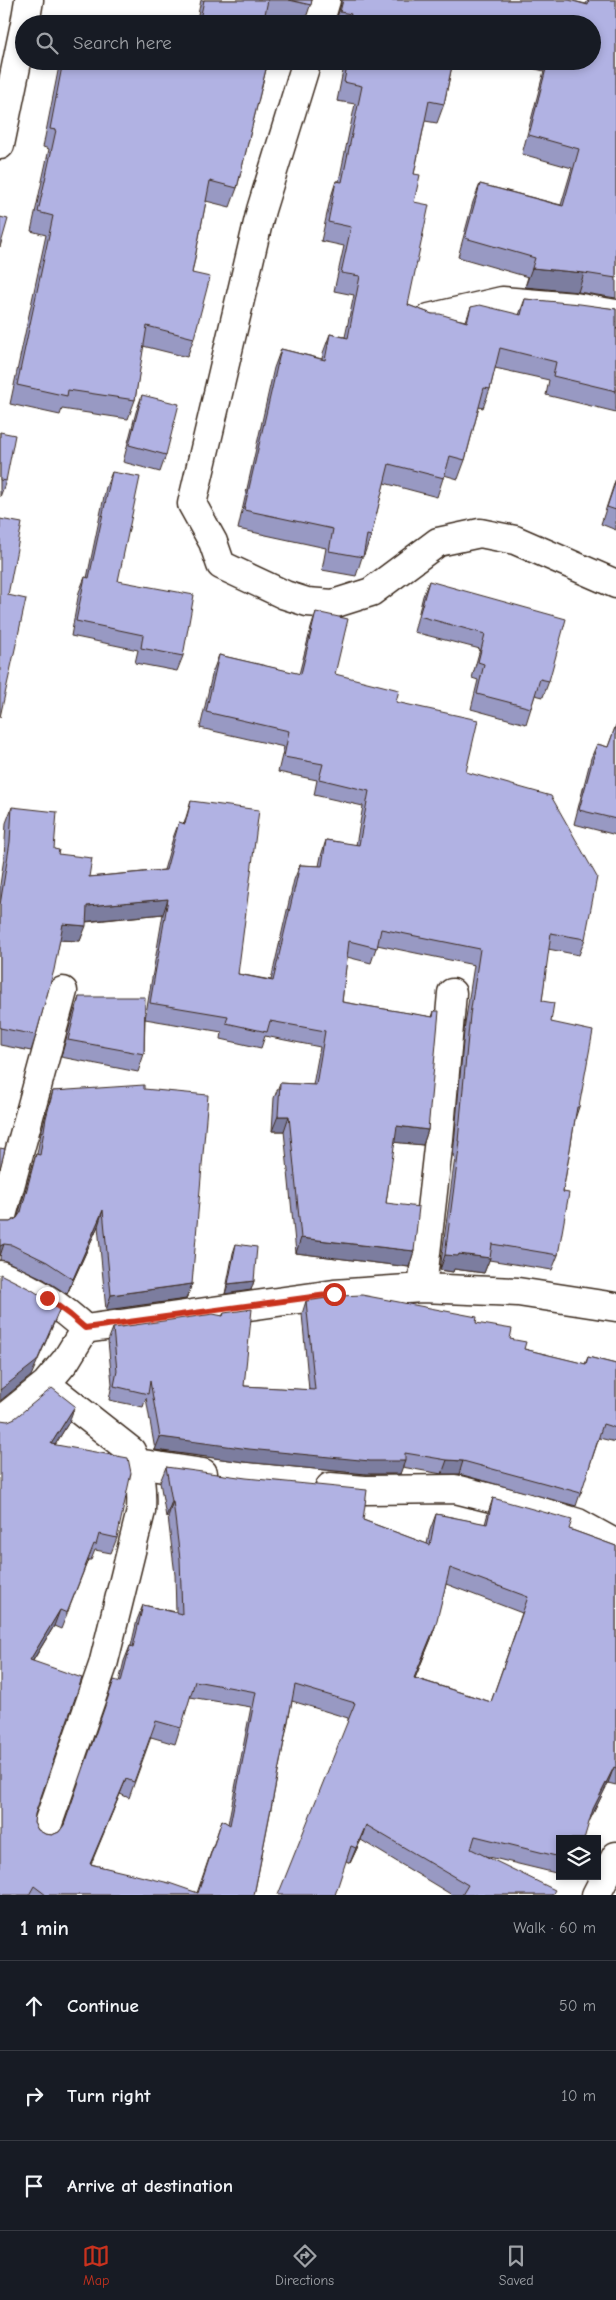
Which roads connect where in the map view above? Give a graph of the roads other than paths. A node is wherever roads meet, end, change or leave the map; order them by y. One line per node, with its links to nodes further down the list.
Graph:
1 (29, 0): 3 (street)
2 (326, 0): 4 (street)
3 (26, 15)
4 (322, 15)
5 (16, 70): 7 (street)
6 (304, 70): 10 (street)
7 (0, 145)
8 (616, 314): 9 (street)
9 (429, 318)
10 (616, 584)
11 (63, 991): 13 (street)
12 (452, 993): 15 (street)
13 (0, 1223)
14 (0, 1275): 17 (street)
15 (422, 1288): 16 (street); 17 (street)
16 (616, 1307)
17 (85, 1328): 18 (street)
18 (46, 1384): 19 (street); 20 (street)
19 (0, 1421)
20 (137, 1463): 21 (street); 24 (street)
21 (232, 1477)
22 (308, 1485): 23 (street)
23 (616, 1544)
24 (44, 1835)
25 (616, 1856): 26 (street)
26 (596, 1895)

